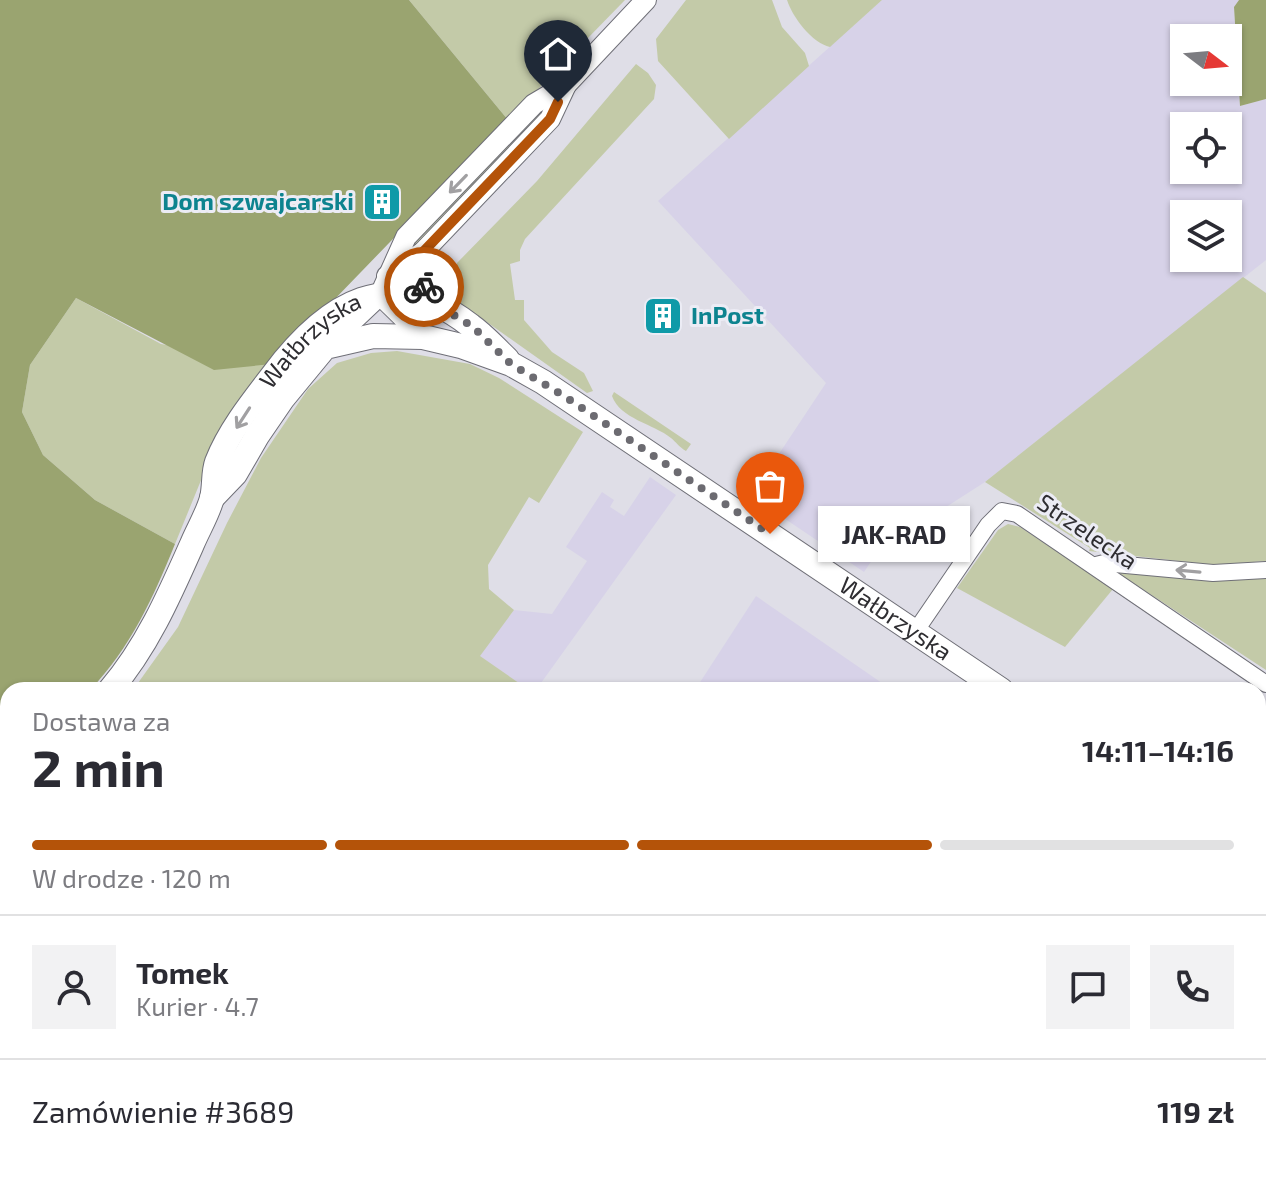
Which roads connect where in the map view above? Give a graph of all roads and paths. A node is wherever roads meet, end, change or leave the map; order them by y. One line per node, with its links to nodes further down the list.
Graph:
1 (646, 0): 2 (street)
2 (566, 85): 3 (street); 4 (street, one-way to 4)
3 (423, 252): 4 (street); 5 (street)
4 (384, 286): 5 (main road, Wałbrzyska); 6 (street); 7 (street); 9 (main road, Wałbrzyska, one-way to 9)
5 (432, 302): 8 (main road, Wałbrzyska)
6 (423, 337): 7 (main road, Wałbrzyska); 8 (main road, Wałbrzyska)
7 (325, 347): 9 (main road, Wałbrzyska)
8 (511, 364): 12 (main road, Wałbrzyska)
9 (212, 498): 13 (main road, Wałbrzyska)
10 (1096, 565): 11 (street, one-way to 10); 12 (street, Strzelecka); 15 (street, Strzelecka)
11 (1266, 570)
12 (915, 632): 14 (main road, Wałbrzyska)
13 (116, 682)
14 (989, 682)
15 (1253, 682)

